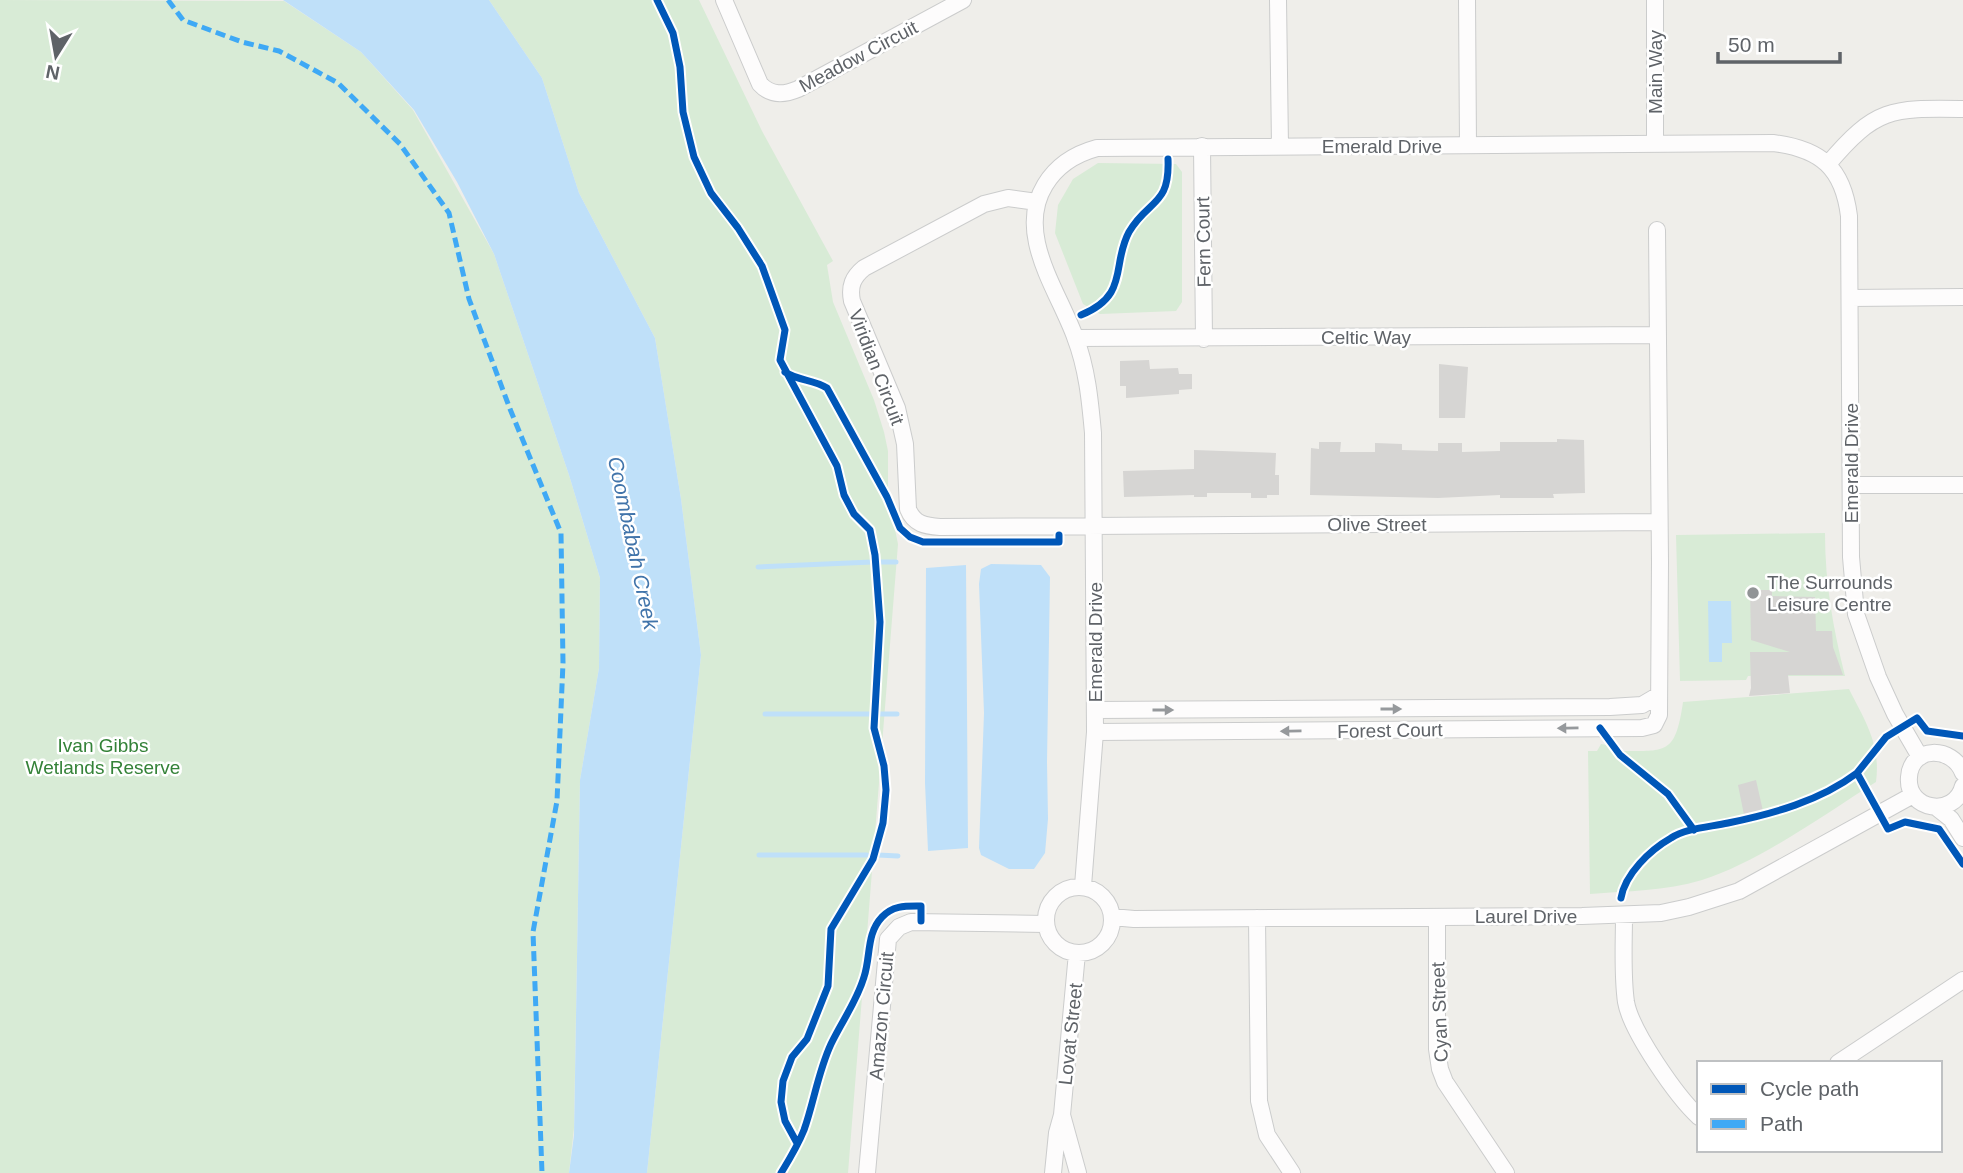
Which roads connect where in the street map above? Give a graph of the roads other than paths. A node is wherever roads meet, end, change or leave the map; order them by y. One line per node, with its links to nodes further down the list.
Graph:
1 (724, 0): 2 (street, Meadow Circuit)
2 (962, 0)
3 (1278, 0): 10 (street)
4 (1467, 0): 8 (street)
5 (1655, 0): 7 (street, Main Way)
6 (1963, 109): 11 (street)
7 (1655, 144): 8 (street, Emerald Drive); 11 (street, Emerald Drive)
8 (1468, 145): 10 (street, Emerald Drive)
9 (1202, 146): 10 (street, Emerald Drive); 12 (street, Emerald Drive); 18 (street, Fern Court)
10 (1280, 146)
11 (1828, 164): 15 (street, Emerald Drive)
12 (1037, 202): 17 (street, Emerald Drive); 22 (street, Viridian Circuit)
13 (1657, 230): 16 (street, Forest Court)
14 (1963, 297): 15 (street)
15 (1850, 298): 19 (street, Emerald Drive)
16 (1656, 335): 18 (street, Celtic Way); 21 (street, Forest Court)
17 (1076, 338): 18 (street, Celtic Way); 22 (street, Emerald Drive)
18 (1203, 338)
19 (1851, 485): 20 (street); 26 (street, Emerald Drive)
20 (1963, 485)
21 (1659, 522): 22 (street, Olive Street); 23 (street, Forest Court)
22 (1094, 527): 24 (street, Emerald Drive)
23 (1659, 695): 24 (street, Forest Court, one-way to 23); 25 (street, Forest Court, one-way to 25)
24 (1095, 710): 25 (street, Emerald Drive)
25 (1095, 732): 32 (street, Emerald Drive)
26 (1920, 757): 27 (street); 29 (street)
27 (1962, 768)
28 (1963, 790): 30 (street)
29 (1913, 795): 30 (street); 33 (street, Laurel Drive)
30 (1937, 808): 31 (street)
31 (1963, 838)
32 (1083, 886): 34 (street); 37 (street)
33 (1624, 915): 35 (street, Laurel Drive); 42 (street)
34 (1112, 916): 36 (street, Laurel Drive); 38 (street)
35 (1437, 917): 36 (street, Laurel Drive); 47 (street, Cyan Street)
36 (1257, 918): 46 (street)
37 (1045, 924): 38 (street); 43 (street, Amazon Circuit)
38 (1077, 953): 41 (street, Lovat Street)
39 (1963, 980): 40 (street)
40 (1841, 1061)
41 (1062, 1115): 44 (street, Lovat Street); 45 (street, Lovat Street)
42 (1697, 1115)
43 (867, 1173)
44 (1053, 1173)
45 (1078, 1173)
46 (1292, 1173)
47 (1506, 1173)

